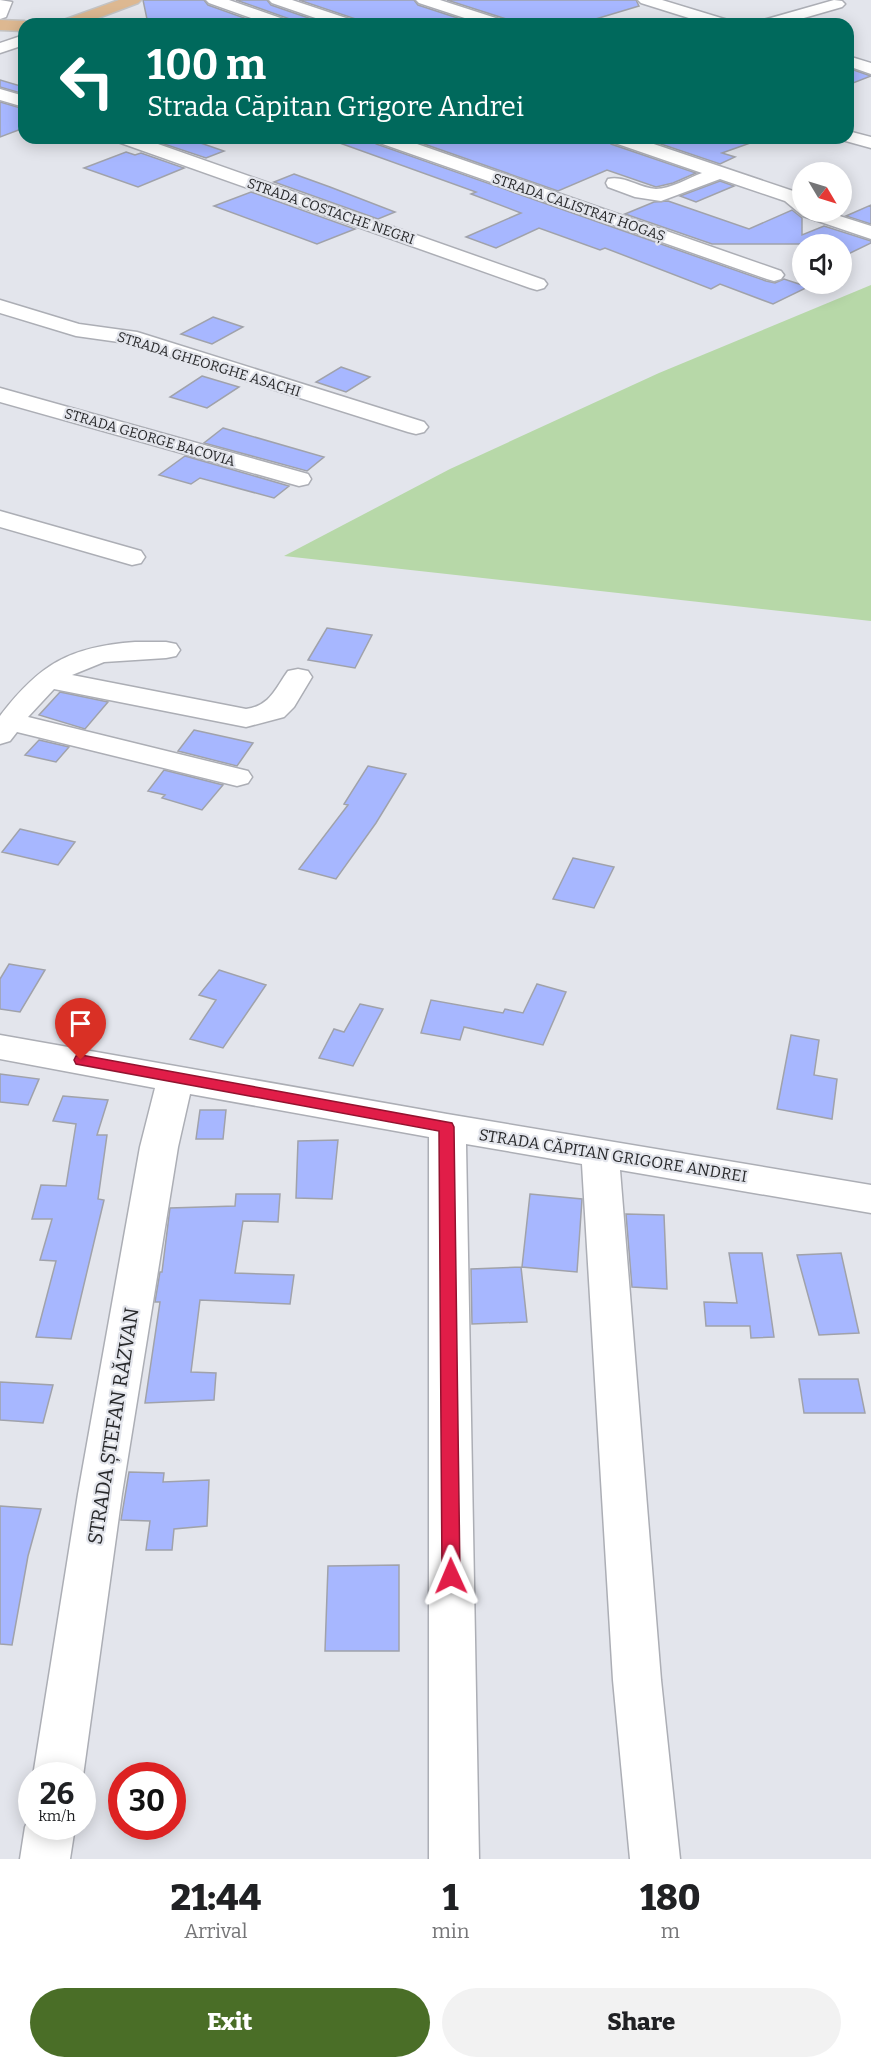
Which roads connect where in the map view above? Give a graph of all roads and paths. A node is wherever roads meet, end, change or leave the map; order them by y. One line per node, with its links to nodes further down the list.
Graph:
1 (133, 0): 11 (main road)
2 (214, 0): 12 (street)
3 (277, 0): 13 (street)
4 (424, 0): 14 (street)
5 (646, 0): 9 (street)
6 (696, 0): 9 (street)
7 (0, 1): 10 (street)
8 (837, 4): 17 (street)
9 (671, 8): 15 (street); 16 (street)
10 (0, 14)
11 (84, 18)
12 (266, 18)
13 (331, 18)
14 (480, 18)
15 (675, 18)
16 (705, 18)
17 (787, 18)
18 (0, 26): 19 (main road)
19 (18, 26)
20 (18, 42): 21 (street)
21 (0, 48)
22 (854, 64): 23 (street)
23 (871, 69)
24 (0, 94): 25 (street)
25 (18, 100)
26 (854, 138): 27 (street)
27 (871, 143)
28 (141, 144): 37 (street, STRADA COSTACHE NEGRI)
29 (400, 144): 36 (street, STRADA CALISTRAT HOGAȘ)
30 (636, 144): 31 (street)
31 (720, 172): 32 (street); 33 (street)
32 (615, 183)
33 (792, 197)
34 (839, 222): 35 (street)
35 (871, 233)
36 (774, 275)
37 (537, 284)
38 (0, 306): 42 (street, STRADA GHEORGHE ASACHI)
39 (0, 395): 40 (street, STRADA GEORGE BACOVIA)
40 (28, 403): 41 (street); 43 (street, STRADA GEORGE BACOVIA)
41 (0, 422)
42 (416, 427)
43 (299, 479)
44 (0, 519): 45 (street)
45 (132, 557)
46 (166, 650): 48 (street)
47 (298, 676): 48 (street)
48 (48, 679): 49 (street)
49 (5, 728): 50 (street)
50 (237, 777)
51 (0, 1047): 52 (street, STRADA CĂPITAN GRIGORE ANDREI)
52 (176, 1077): 53 (street, STRADA CĂPITAN GRIGORE ANDREI); 56 (street, STRADA ȘTEFAN RĂZVAN)
53 (447, 1127): 54 (street, STRADA CĂPITAN GRIGORE ANDREI); 59 (street)
54 (600, 1152): 55 (street, STRADA CĂPITAN GRIGORE ANDREI); 60 (street)
55 (871, 1199)
56 (60, 1762)
57 (48, 1840): 58 (street)
58 (45, 1859)
59 (454, 1859)
60 (655, 1859)

